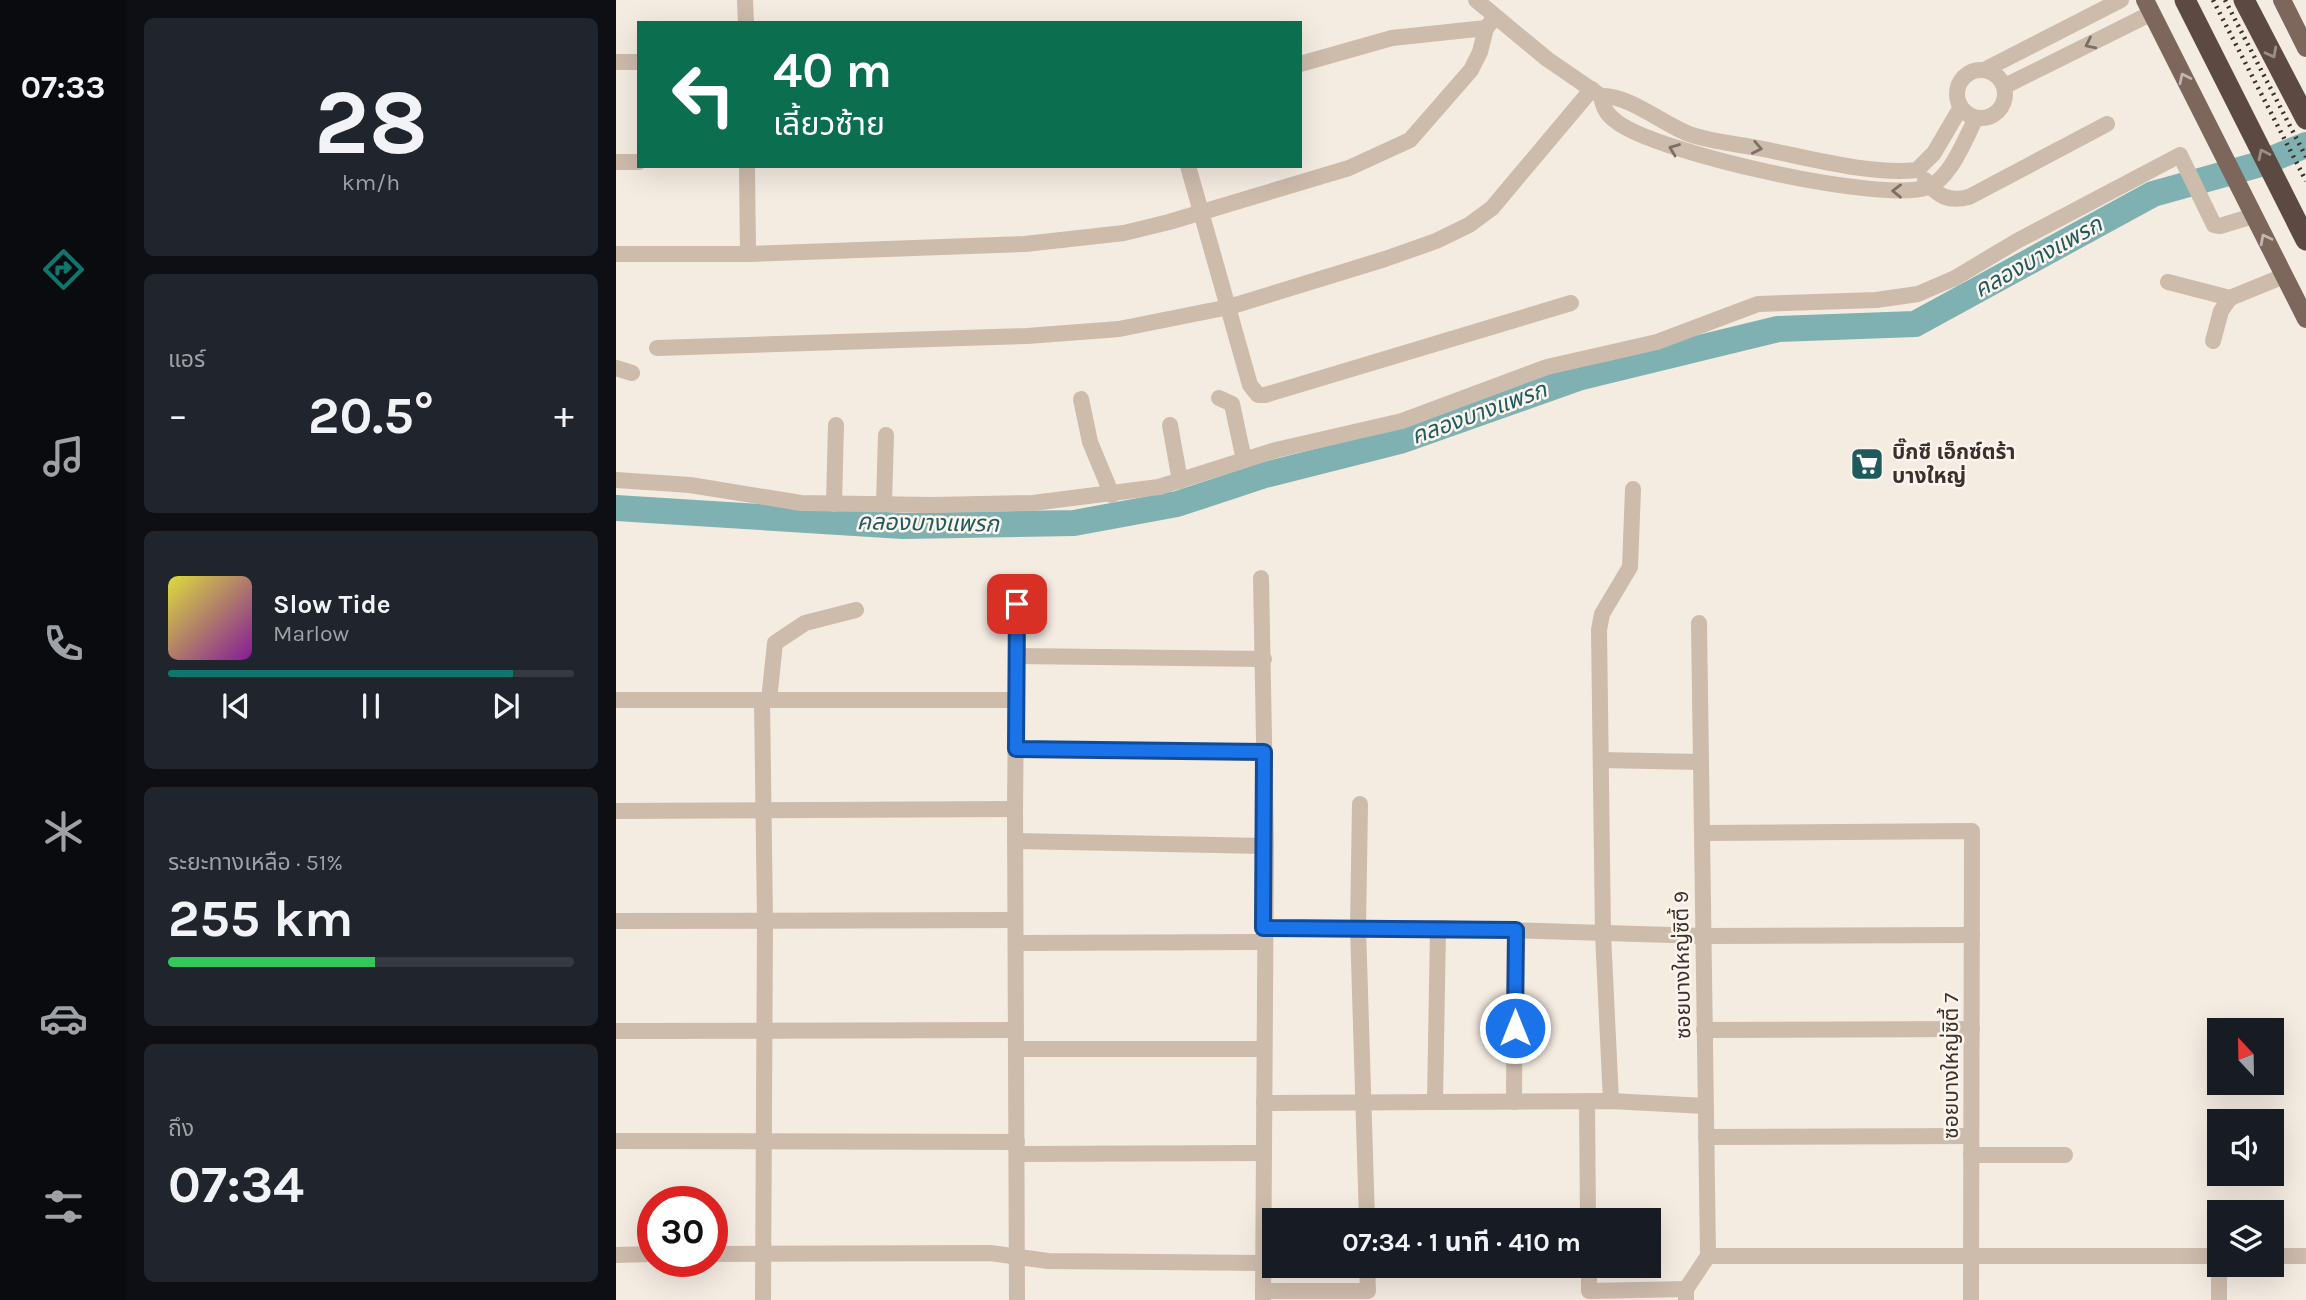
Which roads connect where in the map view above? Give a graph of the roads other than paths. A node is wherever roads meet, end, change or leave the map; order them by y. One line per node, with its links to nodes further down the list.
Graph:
1 (746, 0): 8 (street)
2 (1476, 0): 9 (street)
3 (2121, 0): 14 (street)
4 (2185, 0): 29 (highway, one-way to 4)
5 (2244, 0): 18 (highway, one-way to 18)
6 (2282, 0): 10 (main road)
7 (2148, 7): 15 (street, one-way to 15); 27 (main road, one-way to 7)
8 (746, 21)
9 (1491, 22): 13 (street); 16 (street); 28 (street)
10 (2306, 48)
11 (616, 62): 12 (street)
12 (637, 62)
13 (1302, 63)
14 (1986, 69): 15 (street); 17 (street)
15 (2005, 86): 19 (street)
16 (1597, 92): 25 (street, one-way to 25); 26 (street, one-way to 16); 36 (street)
17 (1961, 107): 19 (street); 25 (street)
18 (2303, 112)
19 (1976, 118): 26 (street)
20 (2107, 124): 26 (street)
21 (616, 162): 22 (street)
22 (637, 162)
23 (747, 168): 31 (street)
24 (1189, 168): 28 (street)
25 (1917, 170): 26 (street)
26 (1930, 186)
27 (2250, 209): 32 (main road, one-way to 27); 47 (street)
28 (1202, 212): 31 (street); 36 (street)
29 (2306, 240)
30 (616, 254): 31 (street)
31 (748, 254)
32 (2284, 276): 34 (street); 37 (main road)
33 (2168, 282): 34 (street)
34 (2230, 298): 38 (street)
35 (1571, 303): 36 (street)
36 (1229, 307): 39 (street)
37 (2306, 319)
38 (2213, 341)
39 (657, 348)
40 (616, 368): 41 (street)
41 (632, 373)
42 (1219, 398): 47 (street)
43 (1081, 399): 51 (street)
44 (836, 425): 52 (street)
45 (1170, 425): 49 (street)
46 (886, 435): 53 (street)
47 (1244, 460): 49 (street)
48 (616, 480): 52 (street)
49 (1180, 481): 51 (street)
50 (1633, 489): 65 (street)
51 (1112, 495): 53 (street)
52 (834, 503): 53 (street)
53 (884, 504)
54 (1261, 578): 59 (street)
55 (1017, 604): 58 (street)
56 (856, 610): 61 (street)
57 (1699, 623): 66 (street, ซอยบางใหญ่ซิตี้ 9)
58 (1017, 656): 59 (street); 62 (street)
59 (1264, 659): 64 (street)
60 (616, 700): 61 (street)
61 (766, 700): 62 (street); 69 (street)
62 (1016, 700): 63 (street)
63 (1016, 749): 64 (street); 68 (street)
64 (1264, 752): 73 (street)
65 (1601, 760): 66 (street); 80 (street)
66 (1700, 762): 71 (street, ซอยบางใหญ่ซิตี้ 9)
67 (1360, 804): 77 (street)
68 (1015, 809): 69 (street); 72 (street)
69 (762, 810): 70 (street); 74 (street)
70 (616, 811)
71 (1702, 833): 82 (street, ซอยบางใหญ่ซิตี้ 7); 83 (street, ซอยบางใหญ่ซิตี้ 9)
72 (1016, 841): 73 (street); 75 (street)
73 (1266, 846): 81 (street)
74 (765, 920): 75 (street); 76 (street); 89 (street)
75 (1015, 920): 84 (street)
76 (616, 921)
77 (1359, 927): 78 (street); 81 (street); 97 (street)
78 (1438, 928): 79 (street); 95 (street)
79 (1516, 930): 80 (street); 96 (street)
80 (1603, 934): 83 (street); 93 (street)
81 (1263, 935): 84 (street); 91 (street)
82 (1972, 935): 83 (street); 85 (street, ซอยบางใหญ่ซิตี้ 7)
83 (1703, 936): 87 (street, ซอยบางใหญ่ซิตี้ 9)
84 (1016, 943): 86 (street)
85 (1972, 1029): 87 (street); 100 (street, ซอยบางใหญ่ซิตี้ 7)
86 (1016, 1030): 89 (street); 90 (street)
87 (1704, 1030): 98 (street, ซอยบางใหญ่ซิตี้ 9)
88 (616, 1031): 89 (street)
89 (764, 1031): 102 (street)
90 (1016, 1049): 91 (street); 103 (street)
91 (1264, 1049): 94 (street)
92 (1587, 1101): 93 (street); 96 (street); 109 (street)
93 (1612, 1101): 98 (street)
94 (1264, 1102): 97 (street); 104 (street)
95 (1435, 1102): 96 (street); 97 (street)
96 (1514, 1102)
97 (1365, 1103): 108 (street)
98 (1705, 1106): 99 (street, ซอยบางใหญ่ซิตี้ 9)
99 (1706, 1136): 100 (street); 116 (street, ซอยบางใหญ่ซิตี้ 9)
100 (1971, 1136): 105 (street, ซอยบางใหญ่ซิตี้ 7)
101 (616, 1141): 102 (street)
102 (762, 1142): 103 (street); 110 (street)
103 (1017, 1148): 104 (street); 113 (street)
104 (1264, 1153): 107 (street)
105 (1971, 1155): 106 (street); 114 (street, ซอยบางใหญ่ซิตี้ 7)
106 (2065, 1155)
107 (1264, 1208)
108 (1367, 1208)
109 (1588, 1208)
110 (763, 1253): 112 (street); 113 (street); 127 (street)
111 (637, 1254): 115 (street)
112 (728, 1254)
113 (1017, 1254): 120 (street); 128 (street)
114 (1971, 1254): 116 (street); 117 (street); 129 (street, ซอยบางใหญ่ซิตี้ 7)
115 (616, 1255)
116 (1707, 1256): 125 (street)
117 (2207, 1256)
118 (2284, 1256): 119 (street)
119 (2306, 1256)
120 (1262, 1263)
121 (2219, 1277): 130 (street)
122 (1264, 1278): 126 (street)
123 (1368, 1278): 126 (street)
124 (1588, 1278): 125 (street)
125 (1686, 1295)
126 (1263, 1296)
127 (763, 1300)
128 (1017, 1300)
129 (1971, 1300)
130 (2219, 1300)

